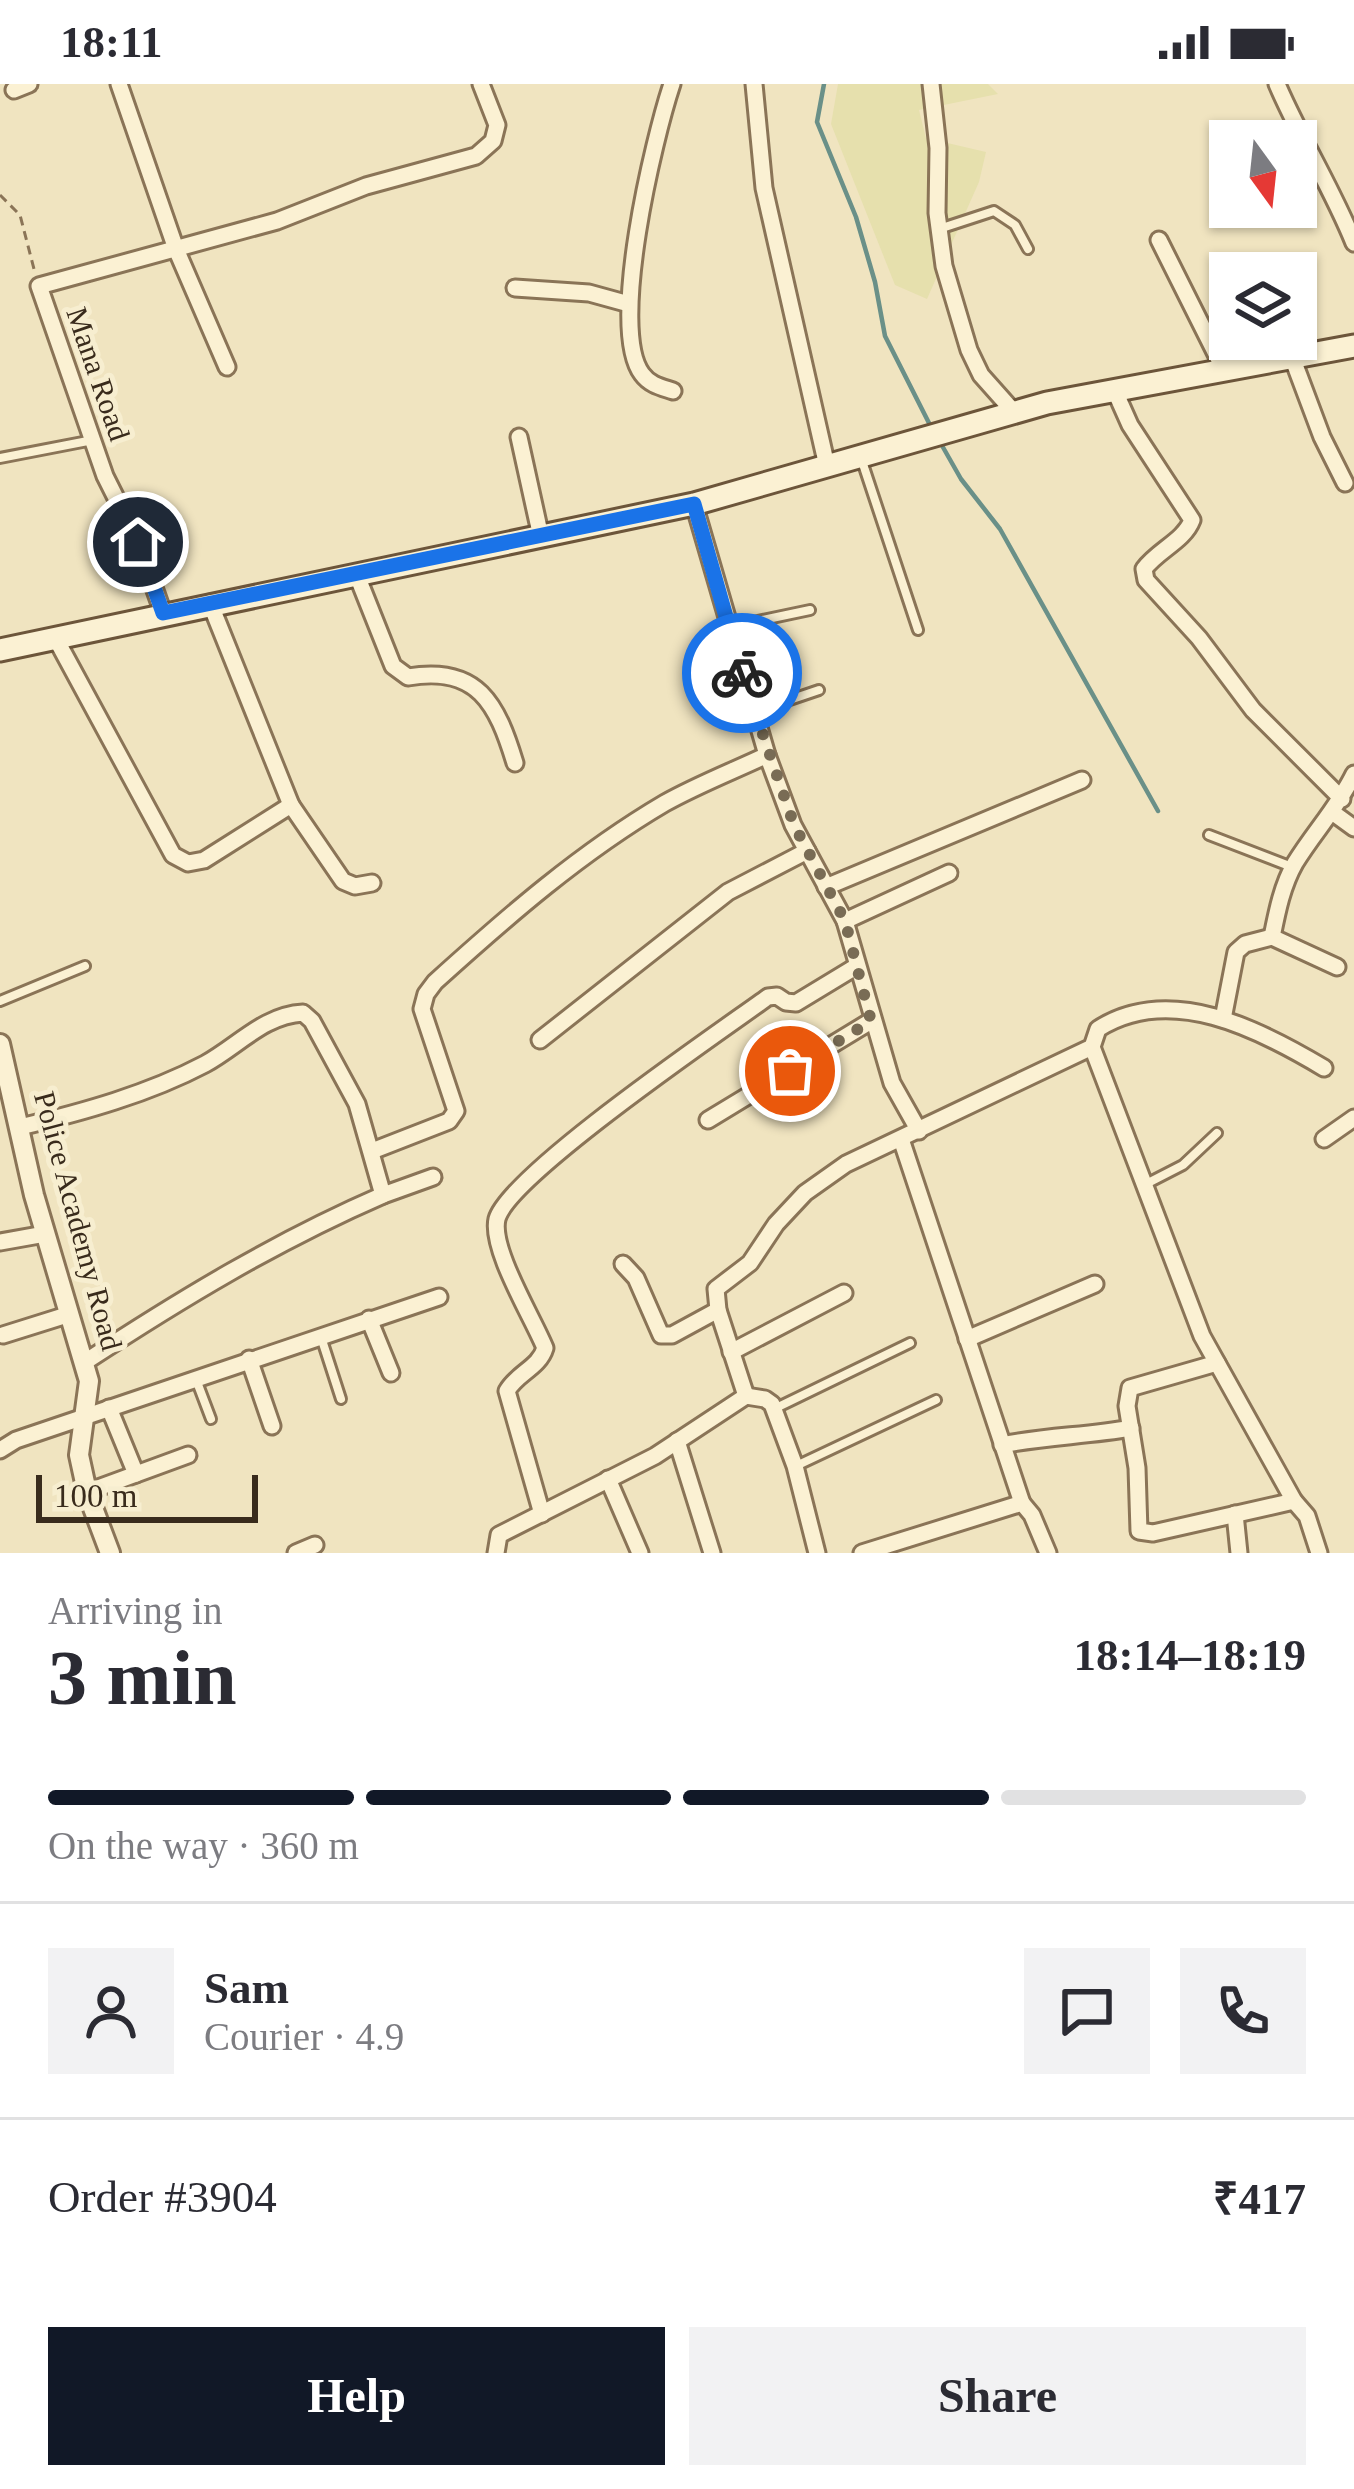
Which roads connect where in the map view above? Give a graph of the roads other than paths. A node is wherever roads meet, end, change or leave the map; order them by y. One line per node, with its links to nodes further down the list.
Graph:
1 (118, 84): 10 (street)
2 (481, 84): 10 (street)
3 (672, 84): 13 (street)
4 (754, 84): 27 (street)
5 (931, 84): 7 (street)
6 (1277, 84): 9 (street)
7 (939, 229): 11 (lane); 22 (street)
8 (1159, 240): 19 (street)
9 (1354, 243)
10 (176, 249): 18 (street); 24 (street, Mana Road)
11 (1028, 249)
12 (515, 287): 13 (street)
13 (629, 304): 21 (street)
14 (1354, 346): 15 (main road)
15 (1317, 353)
16 (1273, 360): 19 (main road)
17 (1293, 360): 28 (street)
18 (226, 367)
19 (1223, 368): 20 (main road)
20 (1114, 389): 22 (main road); 46 (street)
21 (674, 391)
22 (1013, 411): 25 (main road)
23 (519, 437): 30 (street)
24 (93, 440): 26 (lane); 34 (street, Mana Road)
25 (860, 456): 27 (main road); 36 (lane)
26 (0, 458)
27 (827, 466): 29 (main road)
28 (1345, 482)
29 (694, 504): 30 (main road); 35 (street)
30 (541, 537): 31 (main road)
31 (356, 573): 32 (main road); 42 (street)
32 (210, 603): 34 (main road); 45 (street)
33 (810, 610): 35 (lane)
34 (163, 613): 37 (main road)
35 (728, 628): 40 (street)
36 (918, 630)
37 (56, 639): 38 (main road); 45 (street)
38 (0, 650)
39 (819, 690): 40 (lane)
40 (754, 712): 41 (street)
41 (767, 755): 49 (street); 73 (street)
42 (515, 763)
43 (1354, 774): 46 (street)
44 (1082, 780): 53 (street)
45 (291, 806): 52 (street)
46 (1337, 806): 47 (street); 50 (street)
47 (1354, 829)
48 (1209, 835): 50 (lane)
49 (807, 851): 53 (street); 62 (street)
50 (1293, 867): 55 (street)
51 (949, 873): 54 (street)
52 (372, 883)
53 (826, 887): 54 (street)
54 (845, 921): 57 (street)
55 (1272, 938): 58 (street); 60 (street)
56 (85, 966): 59 (lane)
57 (857, 966): 61 (street); 115 (street)
58 (1337, 967)
59 (0, 1001)
60 (1223, 1018): 64 (street); 65 (street)
61 (871, 1021): 67 (street); 69 (street)
62 (540, 1040)
63 (0, 1044): 68 (street, Police Academy Road)
64 (1092, 1047): 69 (street); 75 (street)
65 (1324, 1068)
66 (1354, 1118): 72 (street)
67 (708, 1120)
68 (20, 1127): 73 (street); 77 (street, Police Academy Road)
69 (919, 1131): 71 (street)
70 (1217, 1133): 75 (lane)
71 (901, 1139): 83 (street); 88 (street)
72 (1324, 1139)
73 (372, 1151): 76 (street)
74 (433, 1178): 76 (street)
75 (1142, 1186): 93 (street)
76 (383, 1195): 92 (street)
77 (45, 1234): 78 (street); 84 (street, Police Academy Road)
78 (0, 1242)
79 (623, 1264): 83 (street)
80 (1095, 1284): 88 (street)
81 (844, 1293): 90 (street)
82 (439, 1297): 85 (street)
83 (718, 1310): 90 (street)
84 (70, 1314): 87 (street); 92 (street, Police Academy Road)
85 (370, 1319): 86 (street); 94 (street)
86 (320, 1334): 91 (street); 97 (lane)
87 (3, 1335)
88 (967, 1339): 106 (street)
89 (910, 1343): 100 (lane)
90 (731, 1352): 96 (street)
91 (249, 1359): 95 (street); 103 (street)
92 (85, 1362): 101 (street, Police Academy Road)
93 (1217, 1363): 104 (street); 113 (street)
94 (391, 1373)
95 (195, 1378): 99 (street); 102 (lane)
96 (746, 1396): 100 (street); 105 (street)
97 (340, 1399)
98 (936, 1400): 109 (lane)
99 (109, 1408): 101 (street); 110 (street)
100 (774, 1409): 109 (street)
101 (84, 1417): 107 (street); 112 (street, Police Academy Road)
102 (211, 1419)
103 (272, 1426)
104 (1131, 1428): 106 (street); 116 (street)
105 (676, 1441): 111 (street); 122 (street)
106 (1002, 1445): 114 (street)
107 (0, 1450)
108 (188, 1455): 110 (street)
109 (795, 1466): 123 (street)
110 (136, 1474): 112 (street)
111 (608, 1479): 115 (street); 121 (street)
112 (87, 1492): 118 (street, Police Academy Road)
113 (1294, 1501): 116 (street); 127 (street)
114 (1022, 1503): 124 (street); 125 (street)
115 (542, 1514): 120 (street)
116 (1235, 1514): 126 (street)
117 (315, 1546): 119 (street)
118 (110, 1553)
119 (296, 1553)
120 (496, 1553)
121 (640, 1553)
122 (712, 1553)
123 (817, 1553)
124 (862, 1553)
125 (1048, 1553)
126 (1239, 1553)
127 (1319, 1553)

